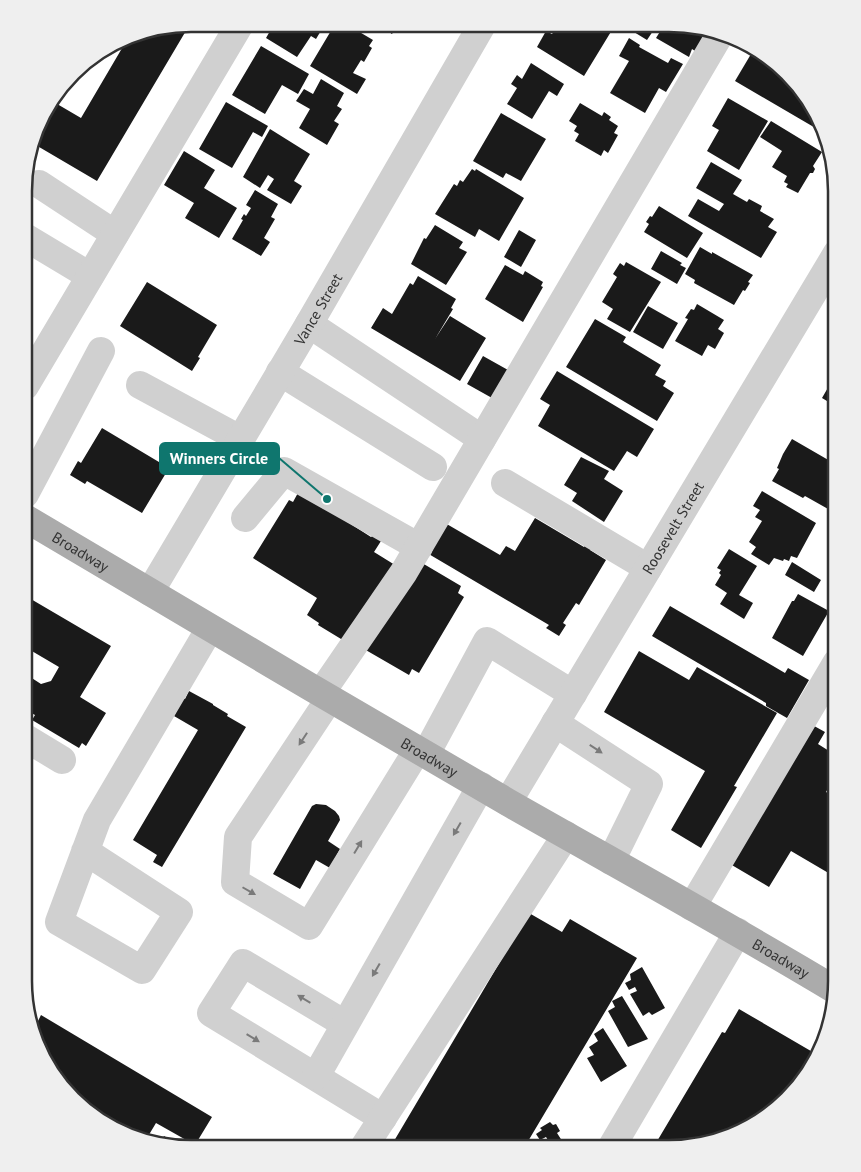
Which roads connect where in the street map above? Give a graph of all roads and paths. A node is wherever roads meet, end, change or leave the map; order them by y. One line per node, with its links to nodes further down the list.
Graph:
1 (235, 33): 5 (street)
2 (477, 33): 9 (street, Vance Street)
3 (717, 40): 15 (street)
4 (39, 184): 5 (street)
5 (115, 234): 8 (street)
6 (33, 242): 8 (street)
7 (828, 268): 22 (street, Roosevelt Street)
8 (90, 276): 11 (street)
9 (309, 324): 12 (street, Vance Street); 15 (street)
10 (102, 351): 17 (street)
11 (33, 372)
12 (280, 372): 14 (street, Vance Street); 16 (street)
13 (140, 385): 14 (street)
14 (240, 439): 23 (street, Vance Street)
15 (482, 439): 21 (street)
16 (433, 467)
17 (33, 479)
18 (505, 483): 22 (street)
19 (245, 518): 21 (street)
20 (33, 523): 23 (main road, Broadway)
21 (419, 547): 27 (street)
22 (648, 568): 26 (street, Roosevelt Street)
23 (150, 592): 24 (main road, Broadway)
24 (210, 628): 27 (main road, Broadway); 35 (street)
25 (828, 677): 37 (street)
26 (572, 694): 28 (street, Roosevelt Street); 30 (street)
27 (325, 696): 30 (main road, Broadway); 30 (street, one-way to 30)
28 (555, 723): 33 (street, Roosevelt Street); 36 (street, one-way to 36)
29 (33, 742): 31 (street)
30 (422, 752): 32 (main road, Broadway)
31 (62, 760)
32 (481, 786): 33 (main road, Broadway); 40 (street, one-way to 40)
33 (508, 802): 34 (main road, Broadway)
34 (566, 835): 36 (main road, Broadway); 42 (street)
35 (85, 851): 35 (street)
36 (611, 861): 37 (main road, Broadway)
37 (692, 908): 38 (main road, Broadway)
38 (738, 932): 39 (main road, Broadway); 44 (street)
39 (828, 986)
40 (346, 1024): 41 (street); 41 (street, one-way to 41)
41 (316, 1076): 42 (street)
42 (383, 1118): 43 (street)
43 (369, 1140)
44 (618, 1140)

